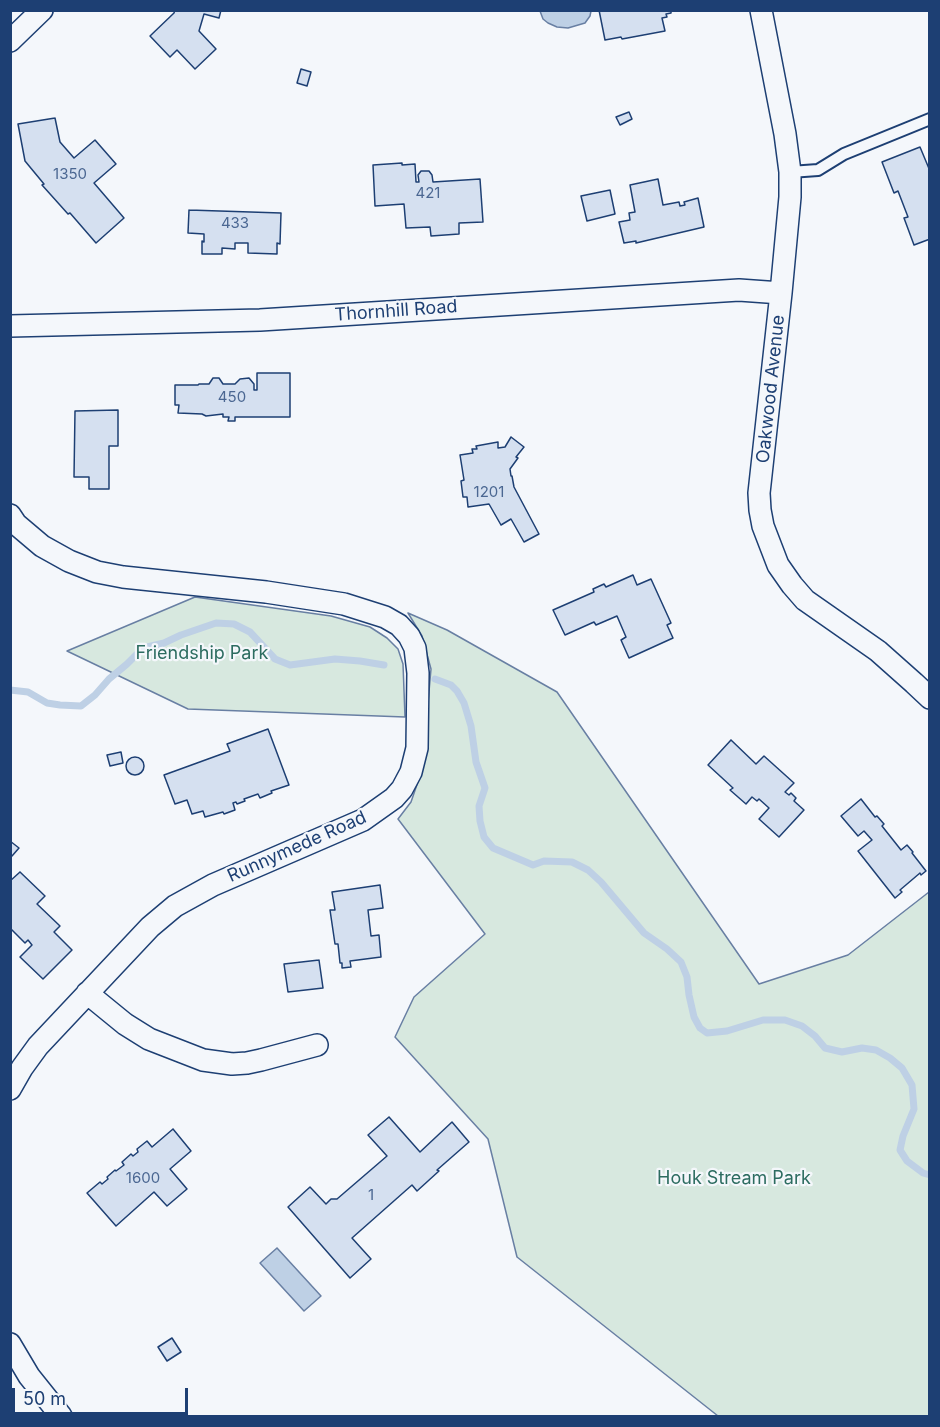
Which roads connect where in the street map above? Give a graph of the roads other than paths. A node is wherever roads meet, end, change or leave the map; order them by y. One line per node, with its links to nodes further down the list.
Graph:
1 (42, 10): 3 (street)
2 (761, 10): 5 (street, Oakwood Avenue)
3 (10, 41)
4 (930, 119): 5 (lane)
5 (790, 172): 6 (street, Oakwood Avenue)
6 (782, 293): 7 (street, Thornhill Road); 9 (street, Oakwood Avenue)
7 (10, 326)
8 (10, 515): 10 (street, Runnymede Road)
9 (930, 698)
10 (87, 993): 11 (street); 12 (street, Runnymede Road)
11 (317, 1045)
12 (16, 1063): 13 (street, Runnymede Road)
13 (10, 1089)
14 (10, 1344): 15 (street)
15 (62, 1416)

